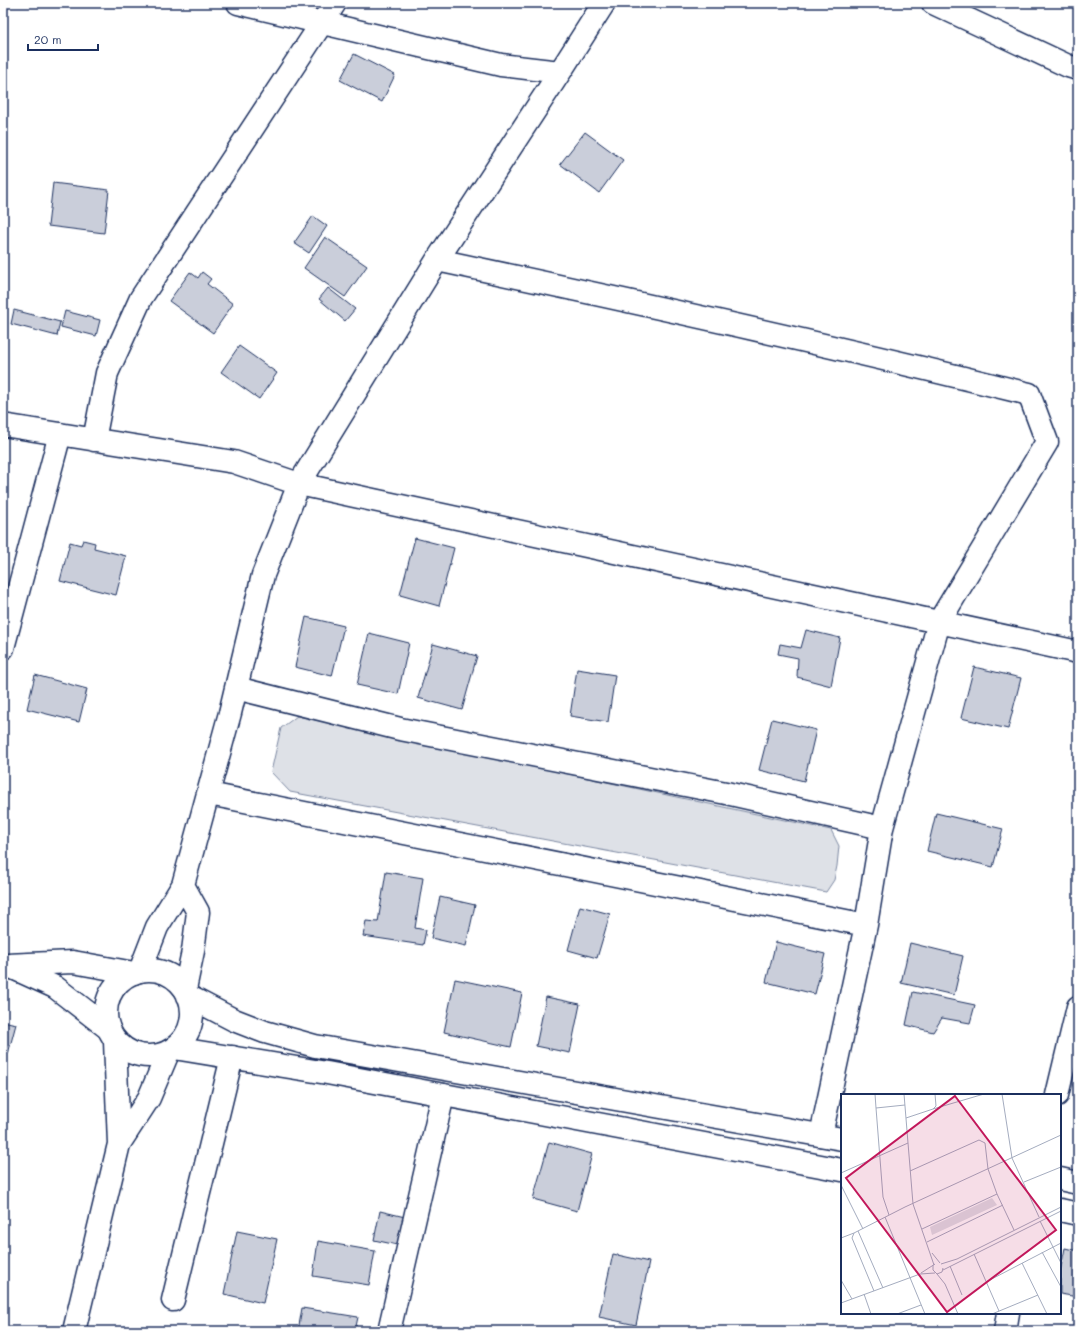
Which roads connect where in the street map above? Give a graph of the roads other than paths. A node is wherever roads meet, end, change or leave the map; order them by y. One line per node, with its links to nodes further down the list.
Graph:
1 (238, 3): 5 (street)
2 (335, 3): 5 (street)
3 (604, 3): 7 (street)
4 (933, 3): 6 (street)
5 (322, 23): 7 (street); 11 (street)
6 (1078, 69)
7 (560, 72): 8 (street)
8 (437, 260): 12 (street); 13 (street)
9 (3, 425): 10 (street)
10 (60, 434): 11 (street); 14 (street)
11 (94, 440): 12 (street)
12 (299, 484): 13 (street); 16 (street)
13 (939, 622): 15 (street); 18 (street)
14 (3, 648)
15 (1078, 652)
16 (236, 688): 17 (street); 18 (street)
17 (209, 794): 19 (street); 20 (street)
18 (882, 828): 20 (street)
19 (183, 885): 22 (street); 23 (street)
20 (866, 925): 30 (street)
21 (5, 965): 22 (street); 25 (street)
22 (137, 972): 23 (street); 25 (street)
23 (186, 992): 26 (street); 30 (street)
24 (1078, 1007): 28 (street)
25 (112, 1035): 26 (street); 32 (street)
26 (171, 1050): 27 (street); 32 (street)
27 (232, 1057): 29 (street); 38 (street)
28 (1057, 1094)
29 (443, 1095): 33 (street); 41 (street)
30 (821, 1135): 31 (street)
31 (841, 1139)
32 (119, 1144): 40 (street)
33 (841, 1170)
34 (1061, 1179): 35 (street)
35 (1078, 1183)
36 (1061, 1210): 37 (street)
37 (1078, 1214)
38 (173, 1300)
39 (1008, 1314): 42 (street)
40 (74, 1331)
41 (389, 1331)
42 (1005, 1331)

